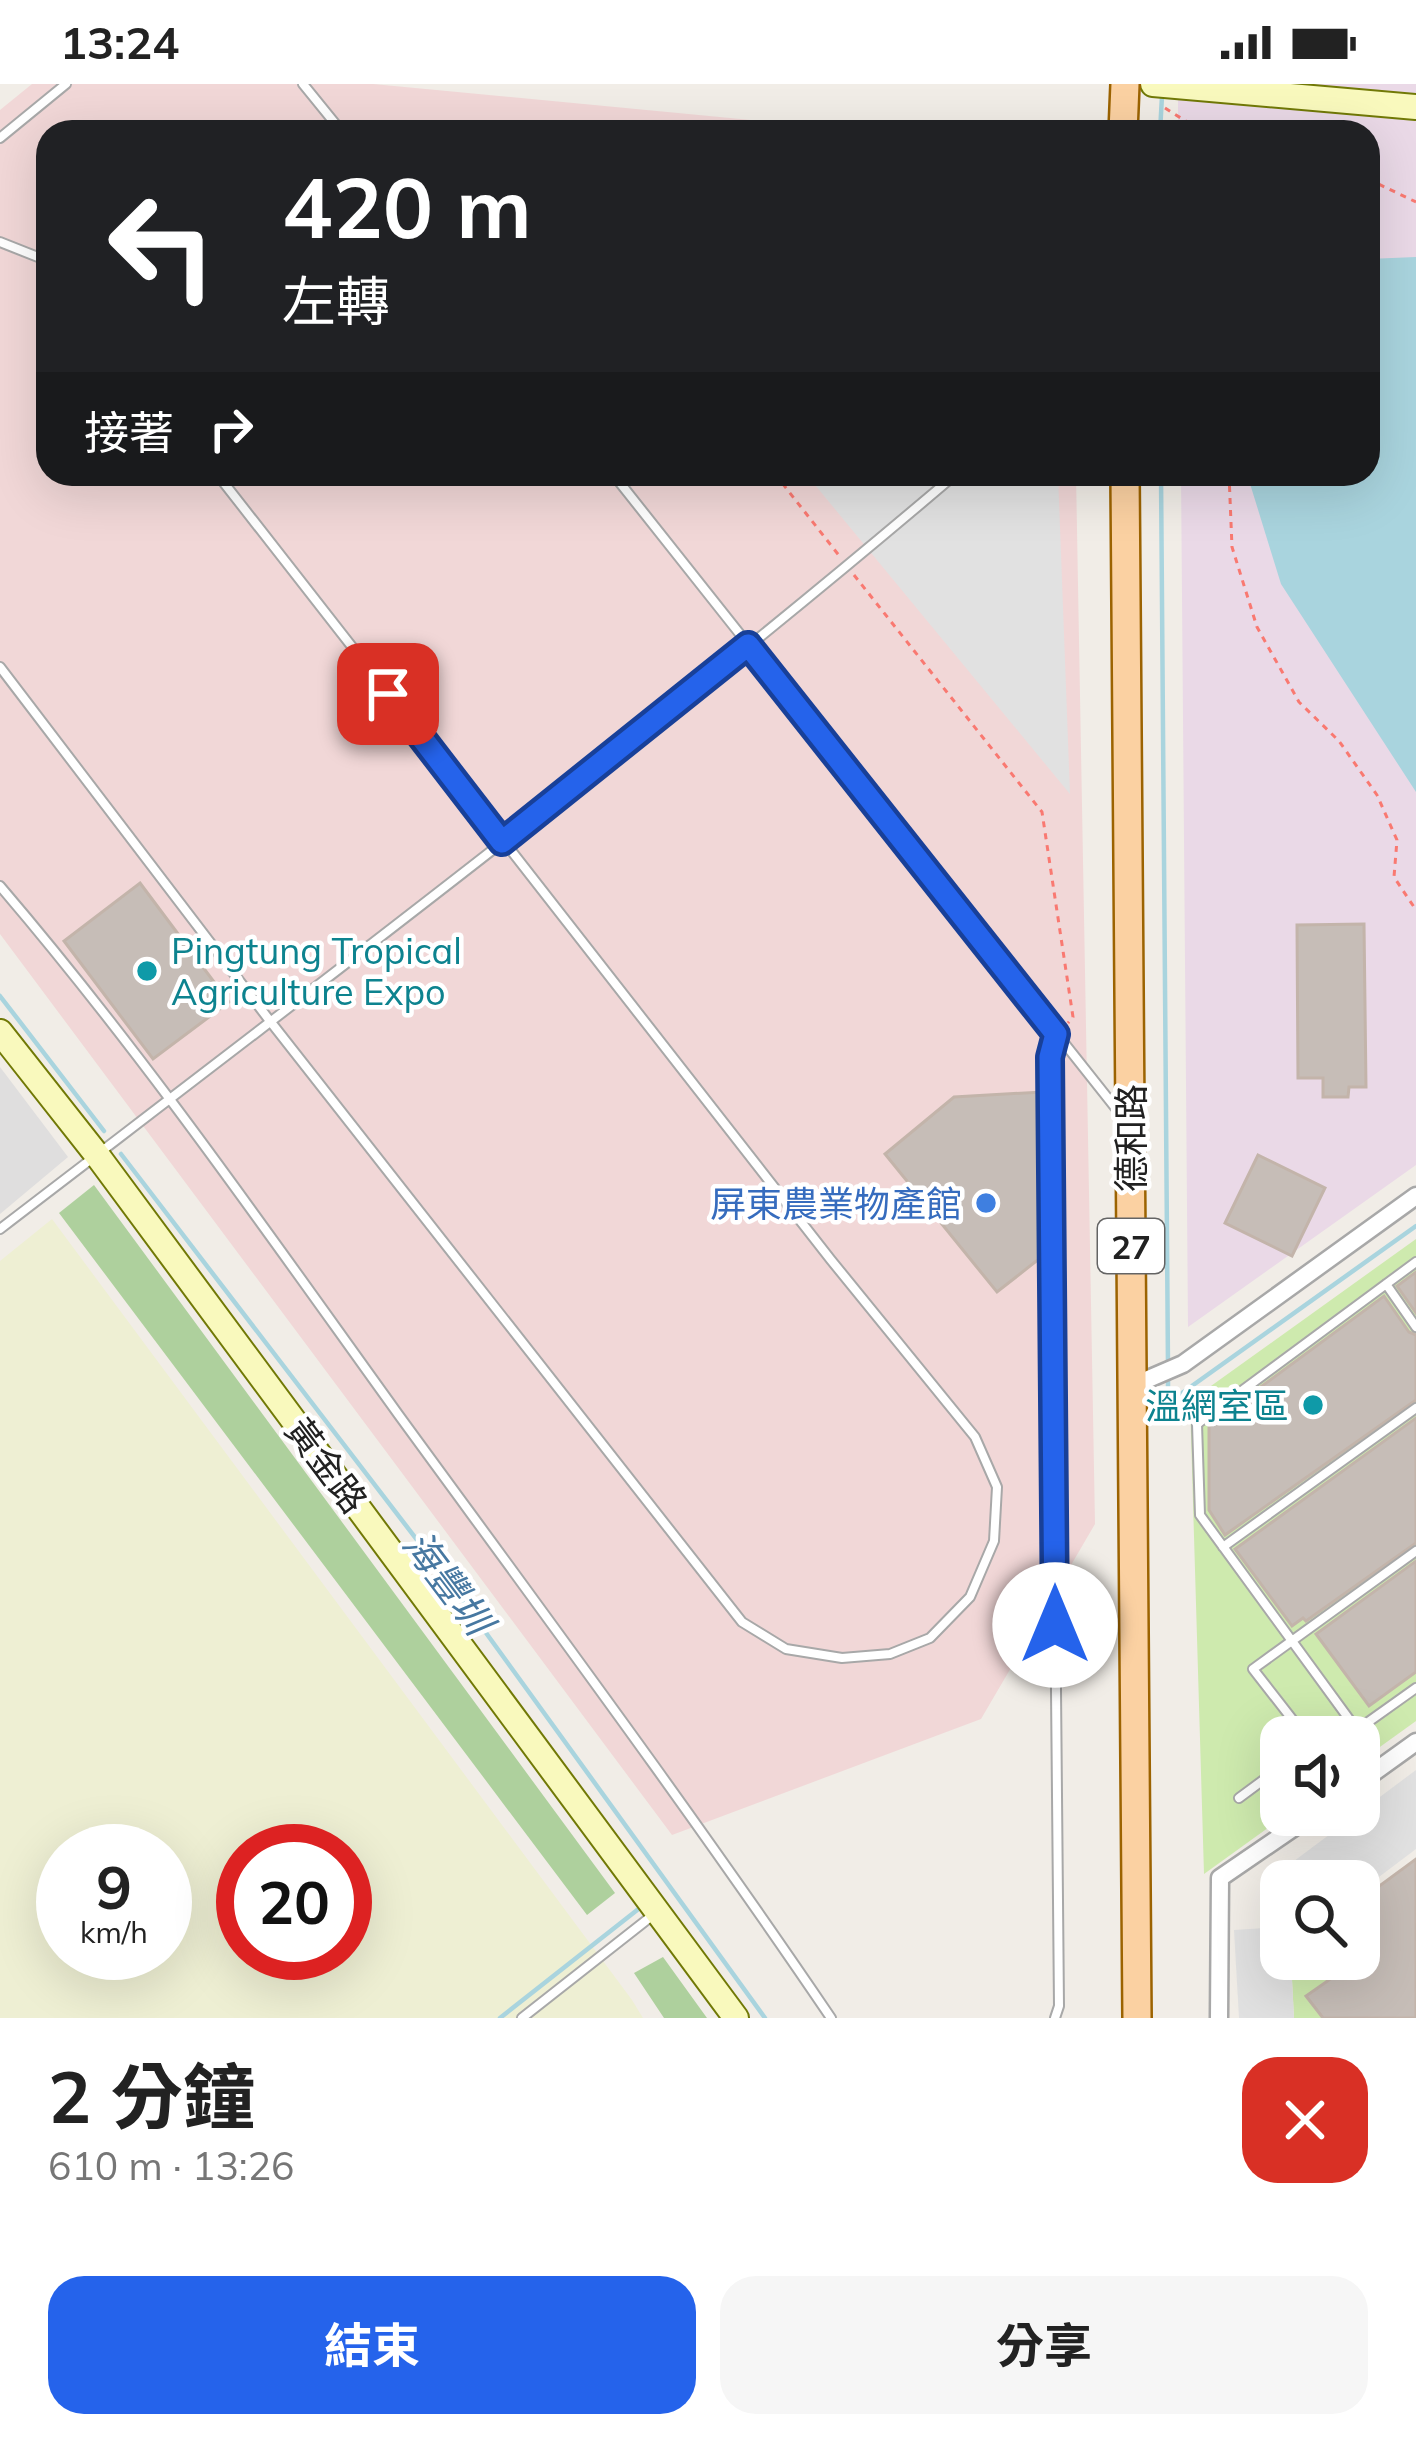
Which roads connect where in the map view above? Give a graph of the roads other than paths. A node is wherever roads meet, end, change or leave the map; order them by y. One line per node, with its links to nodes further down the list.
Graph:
1 (66, 84): 8 (lane)
2 (303, 84): 6 (lane)
3 (1125, 84): 7 (main road)
4 (1153, 84): 5 (street)
5 (1416, 107)
6 (332, 120)
7 (1124, 120)
8 (0, 138)
9 (0, 242): 10 (lane)
10 (36, 256)
11 (226, 486): 17 (lane)
12 (622, 486): 15 (lane)
13 (942, 486): 15 (lane)
14 (1126, 486): 23 (main road, 德和路 / 27)
15 (748, 645): 17 (lane); 21 (lane)
16 (0, 667): 19 (lane)
17 (502, 842): 19 (lane); 19 (lane)
18 (0, 886): 22 (lane)
19 (270, 1021): 22 (lane)
20 (0, 1032): 24 (street, 黃金路)
21 (1056, 1034): 23 (lane); 46 (lane)
22 (170, 1098): 24 (lane); 45 (lane)
23 (1130, 1127): 30 (main road, 德和路 / 27)
24 (97, 1155): 26 (lane); 42 (street, 黃金路)
25 (1416, 1196): 30 (street)
26 (0, 1229)
27 (1416, 1262): 28 (lane)
28 (1386, 1284): 29 (lane); 32 (lane)
29 (1416, 1327)
30 (1132, 1385): 47 (main road, 德和路 / 27)
31 (1416, 1408): 32 (lane)
32 (1223, 1547): 34 (lane)
33 (1416, 1551): 34 (lane)
34 (1293, 1640): 35 (lane); 36 (lane)
35 (1416, 1688)
36 (1290, 1716)
37 (1416, 1742): 38 (street)
38 (1380, 1768)
39 (1260, 1782): 40 (lane)
40 (1239, 1798)
41 (1281, 1836): 48 (street)
42 (659, 1911): 43 (lane); 44 (street, 黃金路)
43 (522, 2018)
44 (736, 2018)
45 (831, 2018)
46 (1055, 2018)
47 (1137, 2018)
48 (1219, 2018)

